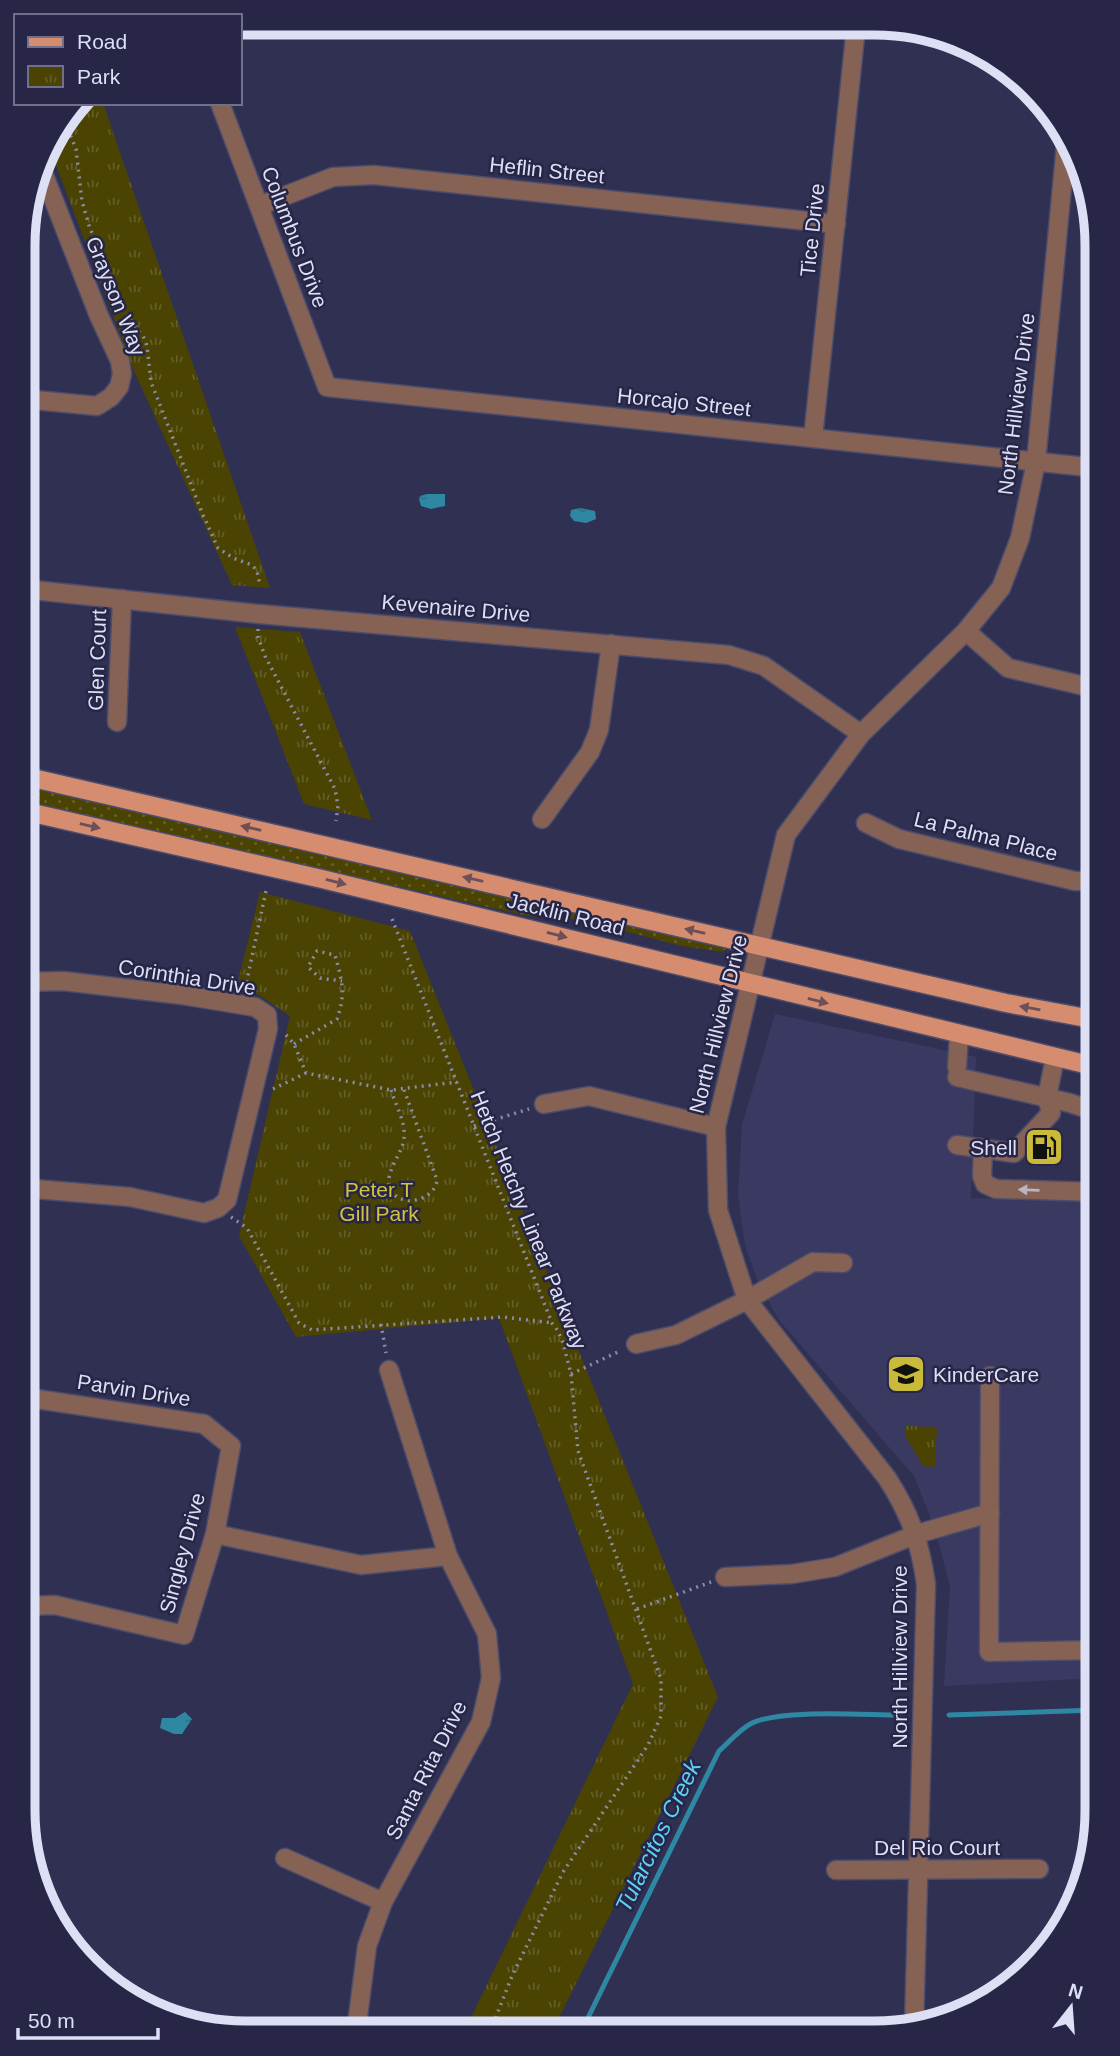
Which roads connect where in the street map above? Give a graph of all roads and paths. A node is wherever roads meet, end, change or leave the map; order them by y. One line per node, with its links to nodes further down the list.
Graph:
1 (855, 35): 7 (street, Tice Drive)
2 (221, 105): 6 (street, Columbus Drive)
3 (68, 131): 13 (path)
4 (1065, 156): 11 (street, North Hillview Drive)
5 (46, 180): 9 (street, Grayson Way)
6 (259, 206): 7 (street, Heflin Street); 8 (street, Columbus Drive)
7 (836, 223): 10 (street, Tice Drive)
8 (327, 387): 10 (street, Horcajo Street)
9 (35, 400)
10 (813, 438): 11 (street, Horcajo Street)
11 (1036, 462): 12 (street, Horcajo Street); 17 (street, North Hillview Drive)
12 (1085, 467)
13 (260, 585)
14 (35, 590): 15 (street, Kevenaire Drive)
15 (122, 600): 18 (street, Kevenaire Drive); 20 (street, Glen Court)
16 (259, 624): 25 (path)
17 (966, 631): 19 (street); 21 (street, North Hillview Drive)
18 (611, 645): 21 (street, Kevenaire Drive); 24 (street)
19 (1085, 686)
20 (117, 722)
21 (862, 734): 30 (street, North Hillview Drive)
22 (35, 779): 30 (main road, Jacklin Road, one-way to 22)
23 (35, 813): 33 (main road, Jacklin Road, one-way to 33)
24 (542, 819)
25 (336, 821)
26 (866, 823): 27 (street, La Palma Place)
27 (1085, 881)
28 (266, 891): 34 (path)
29 (392, 919): 42 (path, Hetch Hetchy Linear Parkway)
30 (761, 946): 33 (street, North Hillview Drive); 36 (main road, Jacklin Road, one-way to 30)
31 (342, 981): 31 (path); 38 (path)
32 (35, 982): 34 (street, Corinthia Drive)
33 (752, 985): 37 (main road, Jacklin Road, one-way to 37); 50 (street, North Hillview Drive)
34 (242, 1004): 35 (street, Corinthia Drive)
35 (267, 1016): 38 (path); 46 (street, Corinthia Drive)
36 (1085, 1018)
37 (959, 1035): 39 (main road, Jacklin Road); 45 (street)
38 (295, 1044): 41 (path)
39 (1055, 1058): 40 (main road, Jacklin Road); 45 (street)
40 (1085, 1064)
41 (306, 1073): 44 (path); 46 (path)
42 (457, 1082): 43 (path); 49 (path, Hetch Hetchy Linear Parkway)
43 (403, 1087): 44 (path); 44 (path)
44 (390, 1090)
45 (1047, 1097): 48 (street); 52 (street)
46 (251, 1099): 55 (street, Corinthia Drive)
47 (544, 1104): 49 (path); 50 (street)
48 (1085, 1108)
49 (474, 1126): 58 (path, Hetch Hetchy Linear Parkway)
50 (716, 1127): 57 (street, North Hillview Drive)
51 (957, 1145): 52 (street)
52 (983, 1149): 54 (street, one-way to 52)
53 (35, 1189): 55 (street)
54 (1085, 1192)
55 (218, 1208): 59 (path)
56 (842, 1263): 57 (street)
57 (747, 1300): 60 (street); 68 (street, North Hillview Drive)
58 (552, 1323): 59 (path); 62 (path, Hetch Hetchy Linear Parkway)
59 (381, 1324): 61 (path)
60 (636, 1344): 62 (path)
61 (389, 1370): 69 (street, Santa Rita Drive)
62 (571, 1374): 72 (path, Hetch Hetchy Linear Parkway)
63 (990, 1376): 66 (street)
64 (35, 1399): 65 (street, Parvin Drive)
65 (231, 1446): 67 (street, Singley Drive)
66 (990, 1513): 68 (street); 73 (street)
67 (215, 1534): 69 (street); 71 (street, Singley Drive)
68 (917, 1534): 70 (street); 75 (street, North Hillview Drive)
69 (448, 1556): 78 (street, Santa Rita Drive)
70 (725, 1577): 72 (path)
71 (35, 1606)
72 (637, 1609): 81 (path, Hetch Hetchy Linear Parkway)
73 (1085, 1650)
74 (285, 1858): 78 (street)
75 (919, 1869): 76 (street, Del Rio Court); 77 (street, Del Rio Court); 79 (street, North Hillview Drive)
76 (1039, 1869)
77 (835, 1870)
78 (383, 1902): 80 (street, Santa Rita Drive)
79 (914, 2017)
80 (357, 2021)
81 (494, 2021)

